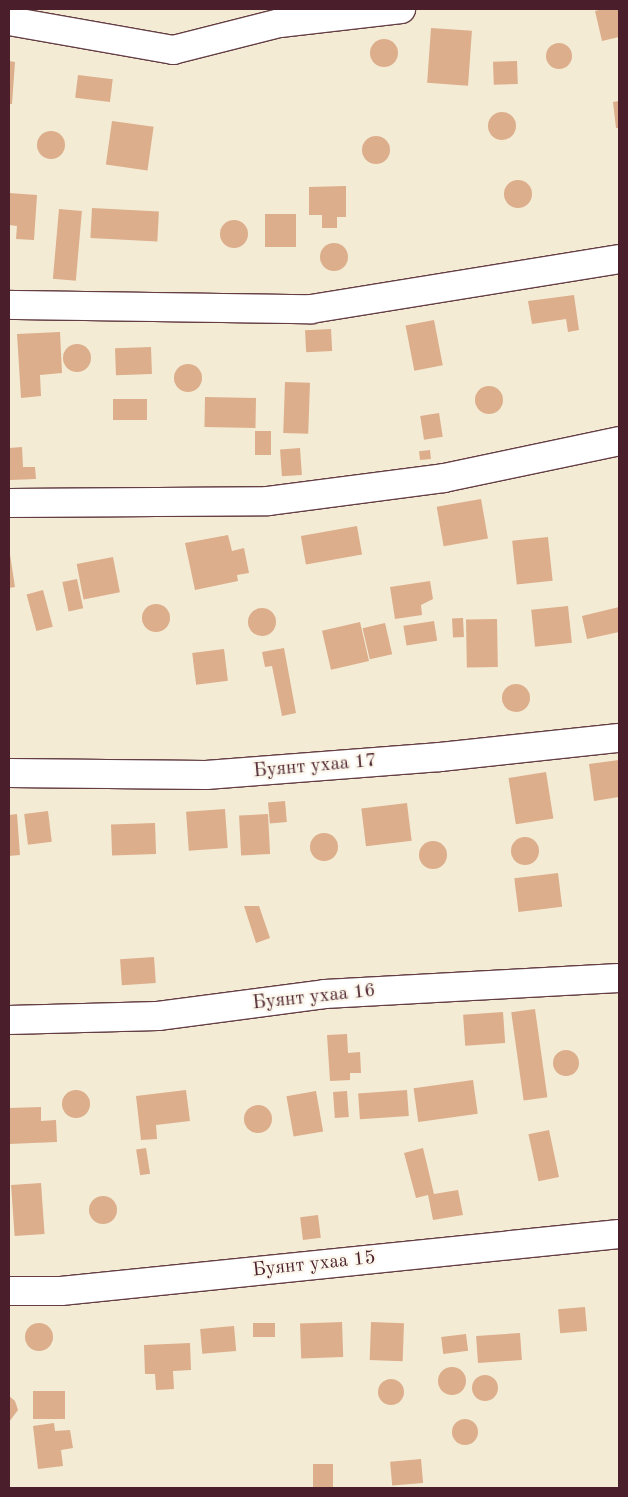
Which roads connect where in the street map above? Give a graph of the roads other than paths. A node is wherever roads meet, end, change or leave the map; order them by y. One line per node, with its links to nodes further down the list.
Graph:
1 (401, 9): 2 (street)
2 (9, 21)
3 (619, 259): 4 (street)
4 (9, 305)
5 (619, 441): 6 (street)
6 (9, 503)
7 (619, 738): 8 (street, Буянт ухаа 17)
8 (9, 773)
9 (619, 978): 10 (street, Буянт ухаа 16)
10 (9, 1020)
11 (619, 1234): 12 (street, Буянт ухаа 15)
12 (9, 1292)

